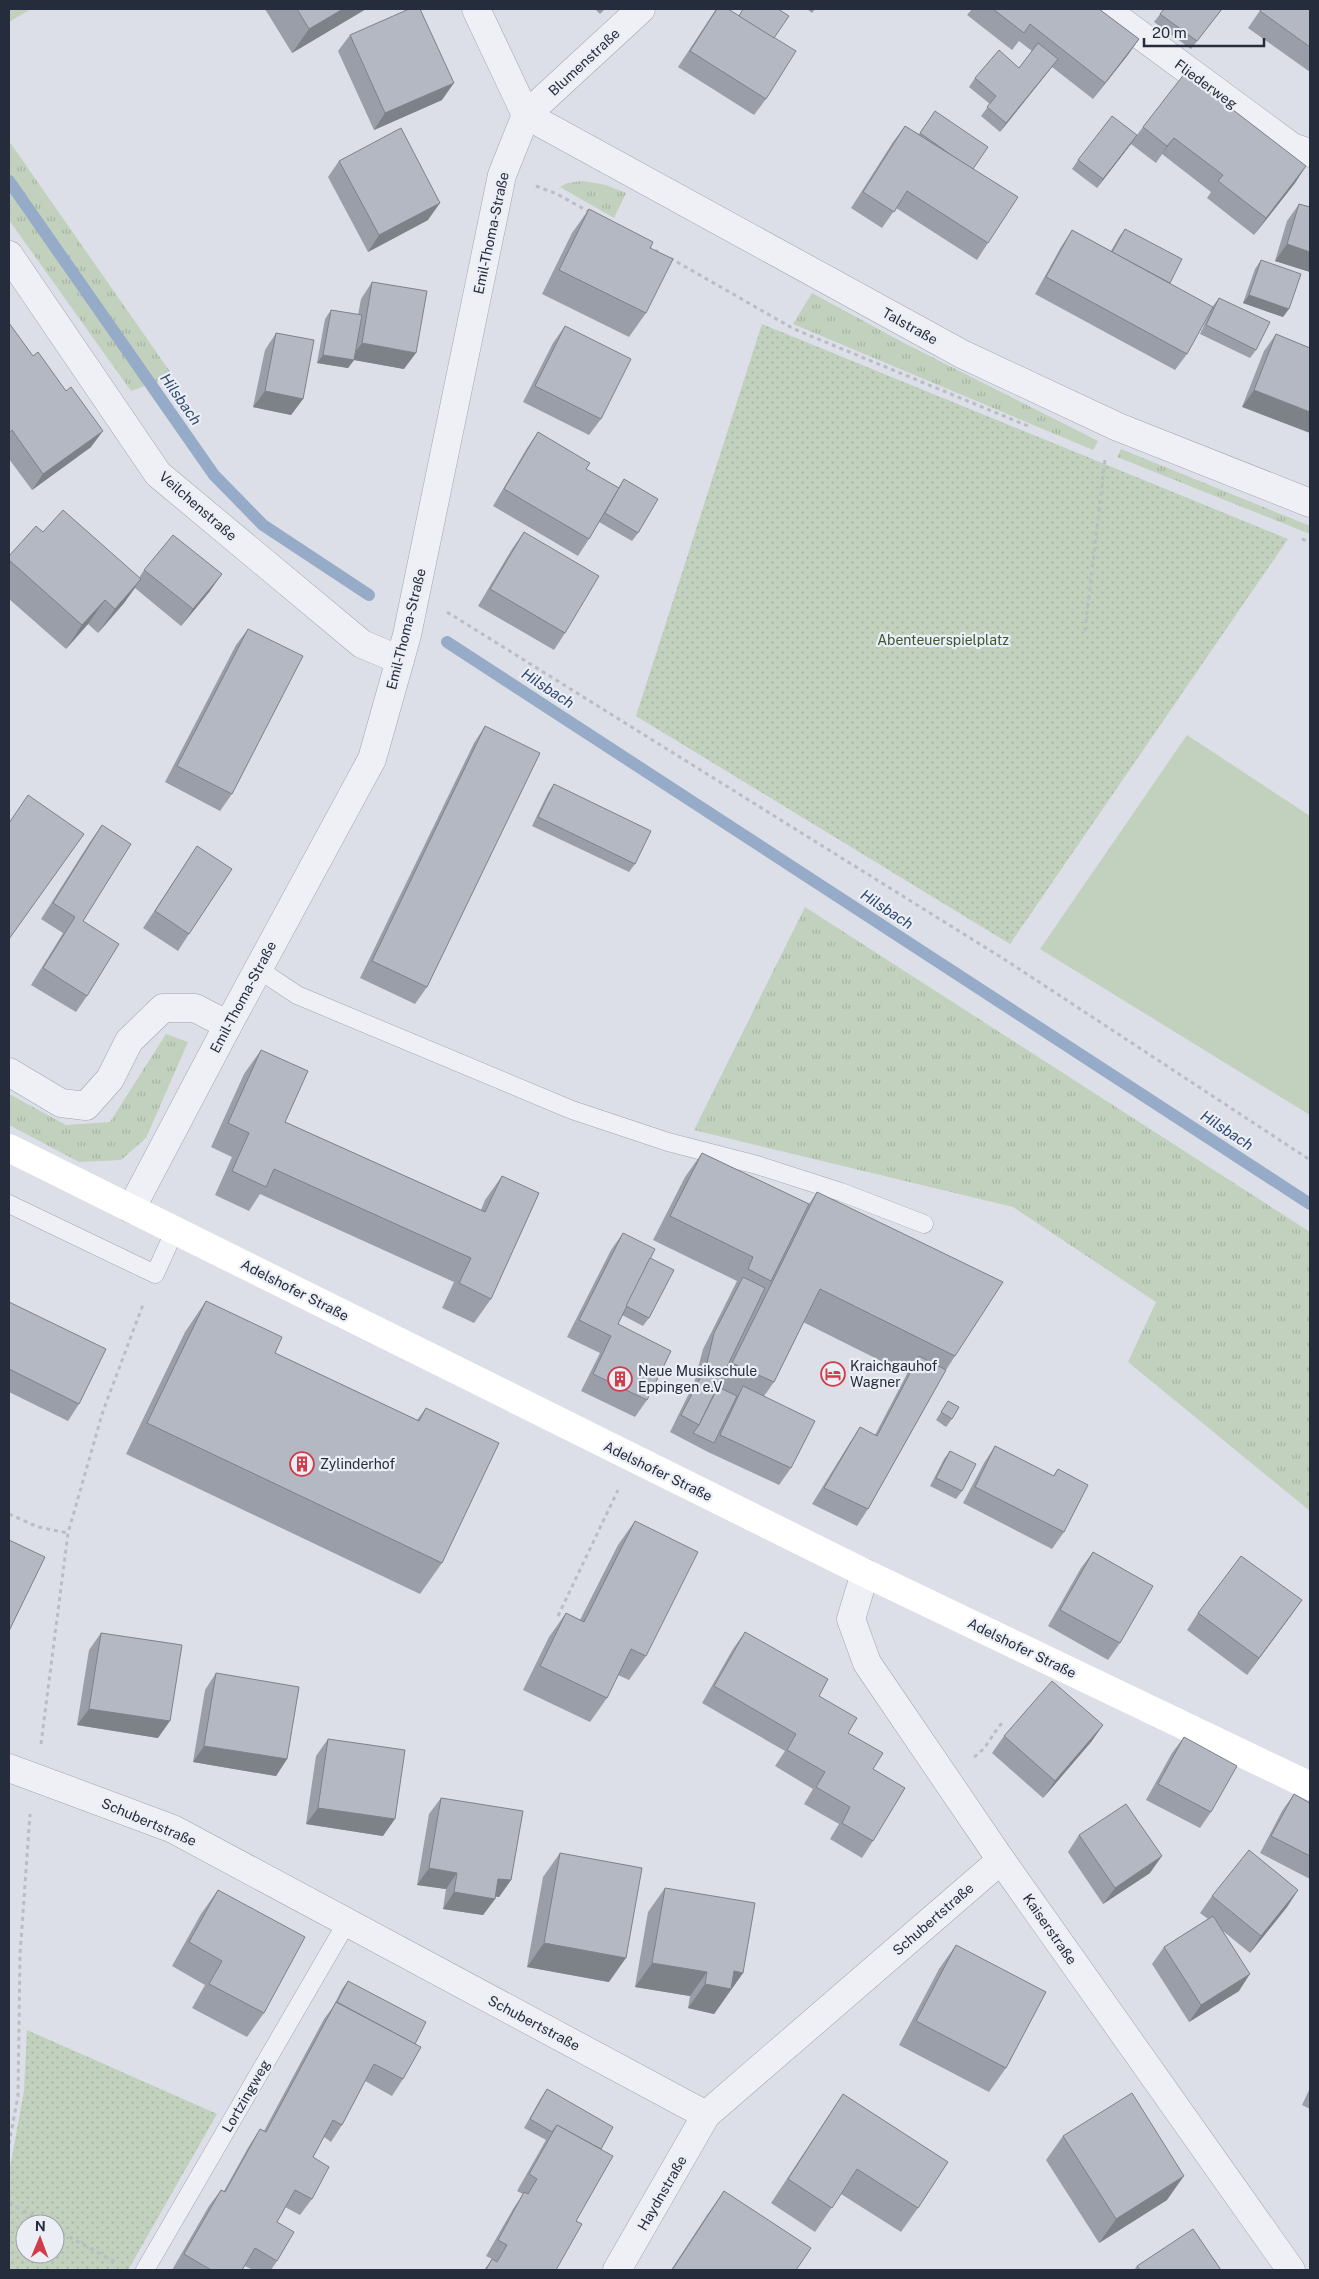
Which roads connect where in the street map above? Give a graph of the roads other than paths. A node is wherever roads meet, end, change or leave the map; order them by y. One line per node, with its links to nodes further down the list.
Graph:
1 (476, 9): 4 (street)
2 (641, 9): 4 (street, Blumenstraße)
3 (1105, 9): 5 (street, Fliederweg)
4 (526, 115): 7 (street, Talstraße); 8 (street, Emil-Thoma-Straße)
5 (1310, 153)
6 (9, 255): 8 (street, Veilchenstraße)
7 (1310, 503)
8 (400, 660): 9 (street, Emil-Thoma-Straße)
9 (258, 969): 10 (street, Emil-Thoma-Straße); 15 (lane)
10 (228, 1025): 11 (street); 14 (street, Emil-Thoma-Straße)
11 (9, 1072)
12 (9, 1148): 14 (street, Adelshofer Straße)
13 (9, 1204): 16 (lane)
14 (131, 1209): 16 (street, Adelshofer Straße)
15 (924, 1224)
16 (175, 1230): 17 (street, Adelshofer Straße)
17 (865, 1573): 19 (street, Adelshofer Straße); 20 (street, Kaiserstraße)
18 (9, 1768): 21 (street, Schubertstraße)
19 (1310, 1786)
20 (1001, 1860): 22 (street, Schubertstraße); 25 (street, Kaiserstraße)
21 (347, 1922): 22 (street, Schubertstraße); 23 (lane, Lortzingweg)
22 (706, 2116): 24 (street, Haydnstraße)
23 (145, 2270)
24 (617, 2270)
25 (1291, 2270)

